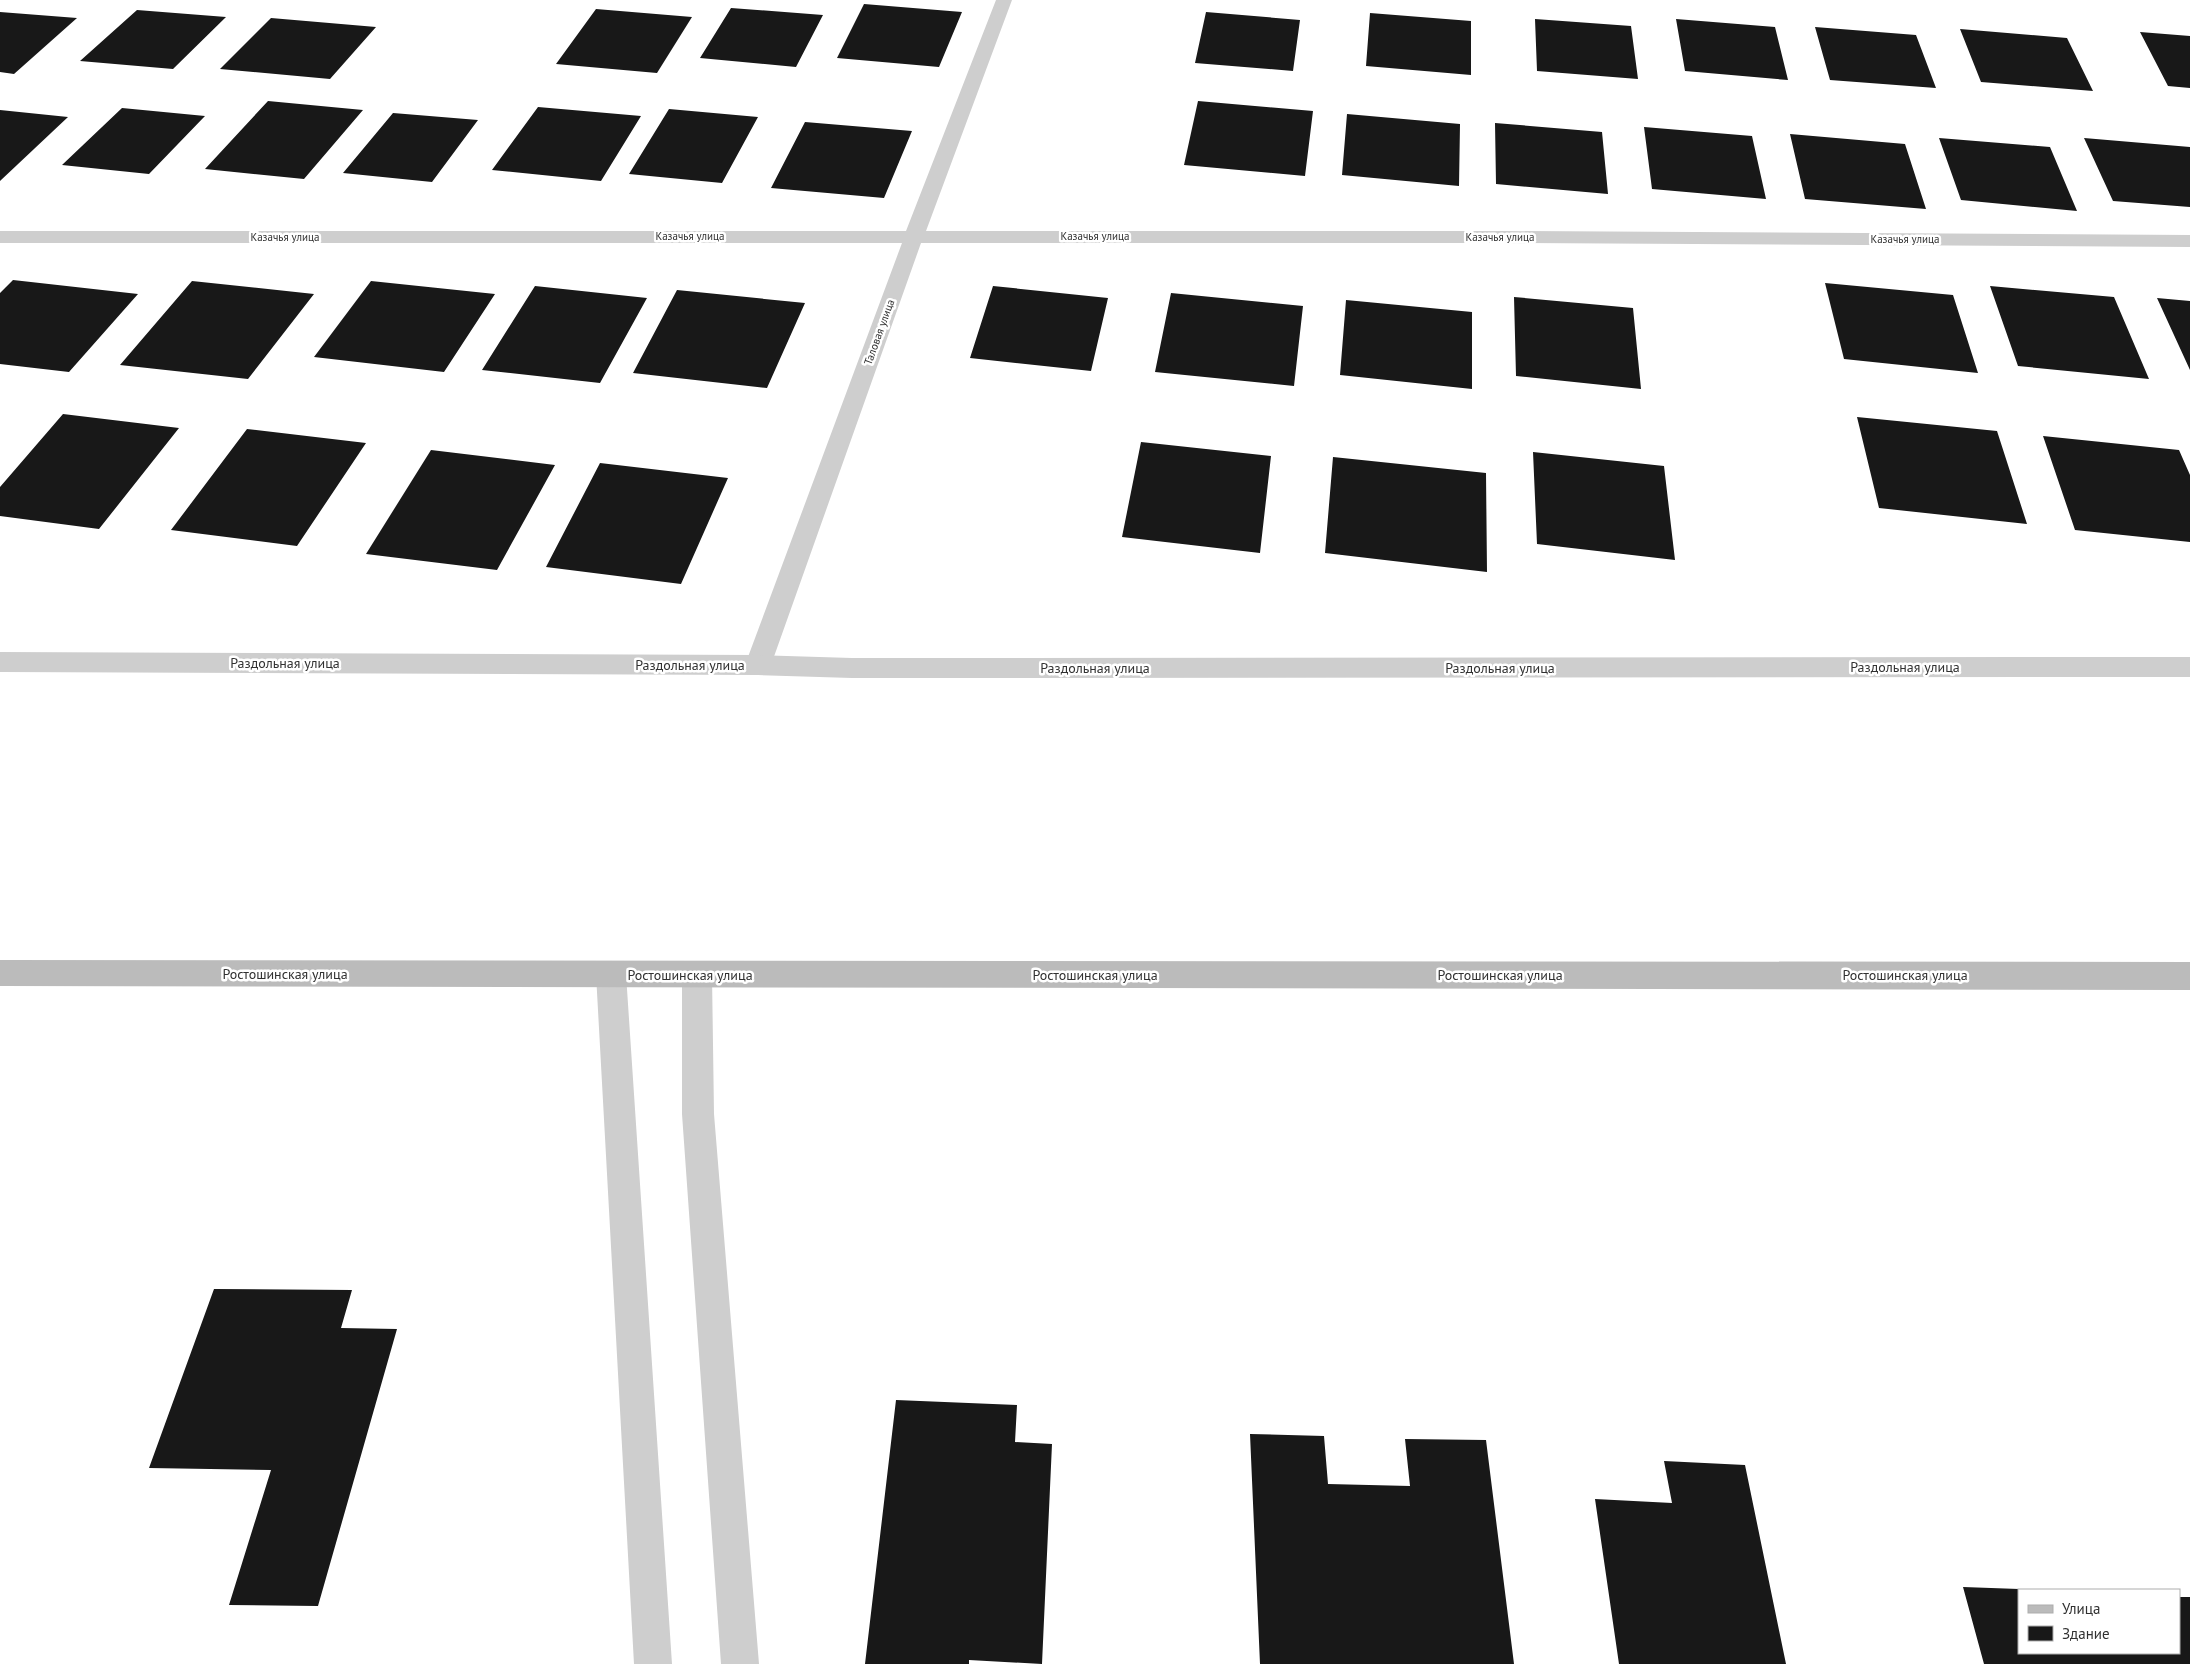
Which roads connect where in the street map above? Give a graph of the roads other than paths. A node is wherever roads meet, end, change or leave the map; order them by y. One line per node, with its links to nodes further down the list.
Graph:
1 (1004, 0): 2 (street, Таловая улица)
2 (914, 236): 3 (street, Казачья улица); 4 (street, Казачья улица); 6 (street, Таловая улица)
3 (0, 237)
4 (2190, 240)
5 (0, 662): 6 (street, Раздольная улица)
6 (758, 665): 7 (street, Раздольная улица)
7 (2190, 667)
8 (0, 973): 9 (main road, Ростошинская улица)
9 (611, 974): 10 (main road, Ростошинская улица); 12 (street)
10 (697, 975): 11 (main road, Ростошинская улица); 13 (street)
11 (2190, 976)
12 (653, 1664)
13 (740, 1664)

